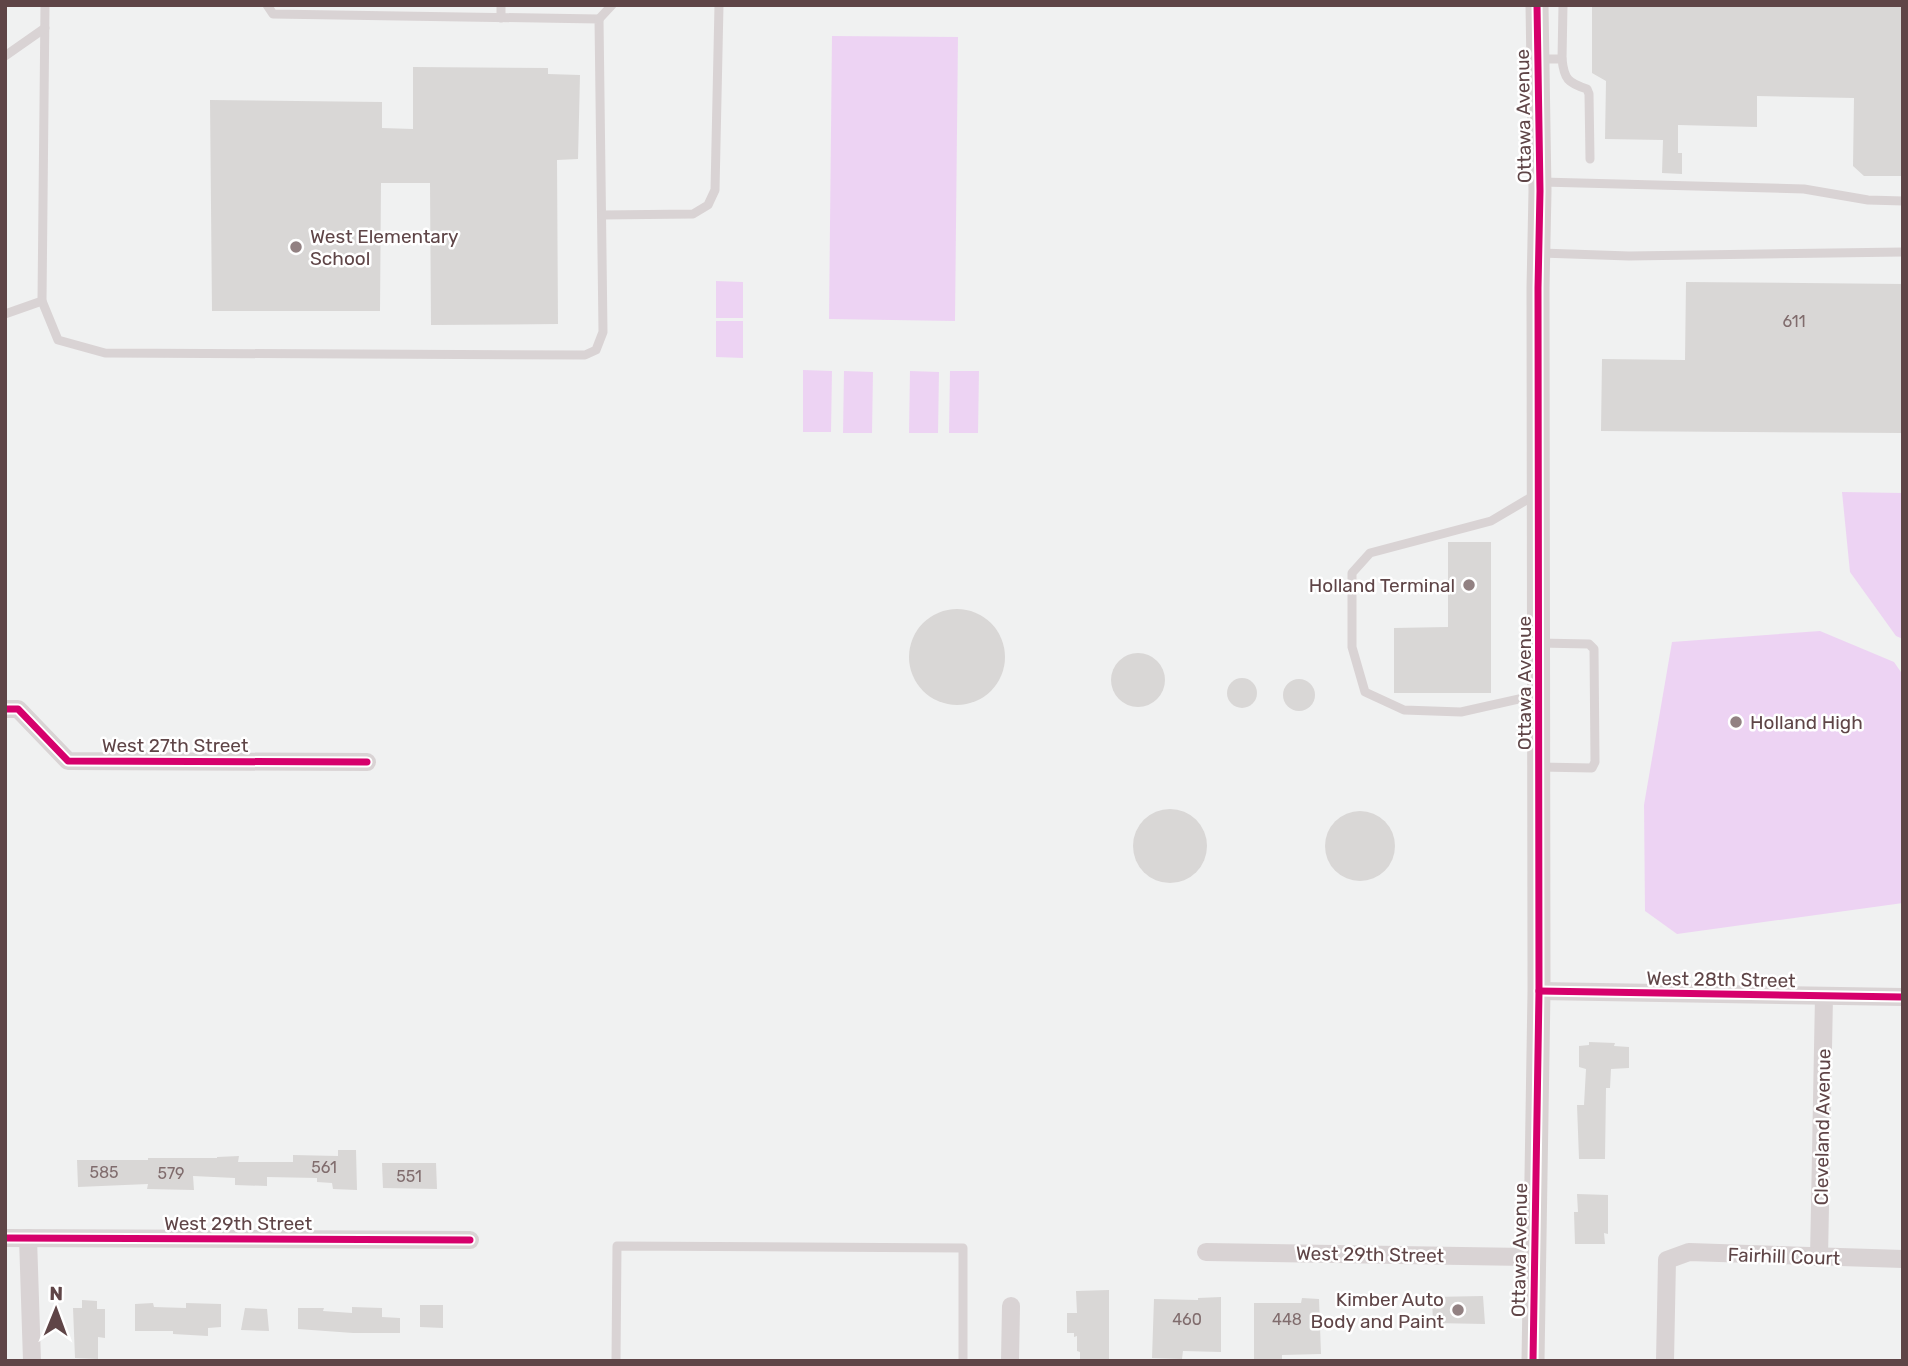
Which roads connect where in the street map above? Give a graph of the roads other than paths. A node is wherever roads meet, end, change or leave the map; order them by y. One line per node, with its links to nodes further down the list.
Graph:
1 (45, 5): 10 (lane)
2 (267, 5): 8 (lane)
3 (501, 5): 8 (lane)
4 (612, 5): 9 (lane)
5 (719, 5): 17 (lane)
6 (1537, 5): 12 (street, Ottawa Avenue)
7 (1563, 5): 13 (lane)
8 (501, 18): 9 (lane)
9 (600, 19): 17 (lane)
10 (45, 28): 11 (lane); 20 (lane)
11 (5, 56)
12 (1538, 59): 13 (lane); 15 (street, Ottawa Avenue)
13 (1562, 59): 14 (lane)
14 (1590, 159)
15 (1540, 182): 16 (lane); 19 (street, Ottawa Avenue)
16 (1903, 201)
17 (602, 215): 20 (lane)
18 (1903, 252): 19 (lane)
19 (1539, 253): 22 (street, Ottawa Avenue)
20 (42, 301): 21 (lane)
21 (6, 312)
22 (1540, 493): 23 (street, Ottawa Avenue); 24 (lane)
23 (1539, 643): 24 (street, Ottawa Avenue); 27 (lane)
24 (1539, 694): 27 (street, Ottawa Avenue)
25 (5, 709): 26 (street, West 27th Street)
26 (367, 761)
27 (1539, 767): 28 (street, Ottawa Avenue)
28 (1539, 990): 29 (street, West 28th Street); 35 (street, Ottawa Avenue)
29 (1824, 996): 30 (street, West 28th Street); 36 (street, Cleveland Avenue)
30 (1903, 997)
31 (5, 1238): 32 (street, West 29th Street)
32 (28, 1238): 33 (street, West 29th Street); 39 (street)
33 (470, 1240)
34 (1206, 1252): 35 (street, West 29th Street)
35 (1534, 1257): 43 (street, Ottawa Avenue)
36 (1819, 1258): 37 (street, Fairhill Court); 44 (street, Fairhill Court)
37 (1903, 1259)
38 (1011, 1306): 42 (street)
39 (32, 1361)
40 (616, 1361): 41 (lane)
41 (963, 1361)
42 (1010, 1361)
43 (1533, 1361)
44 (1665, 1361)

